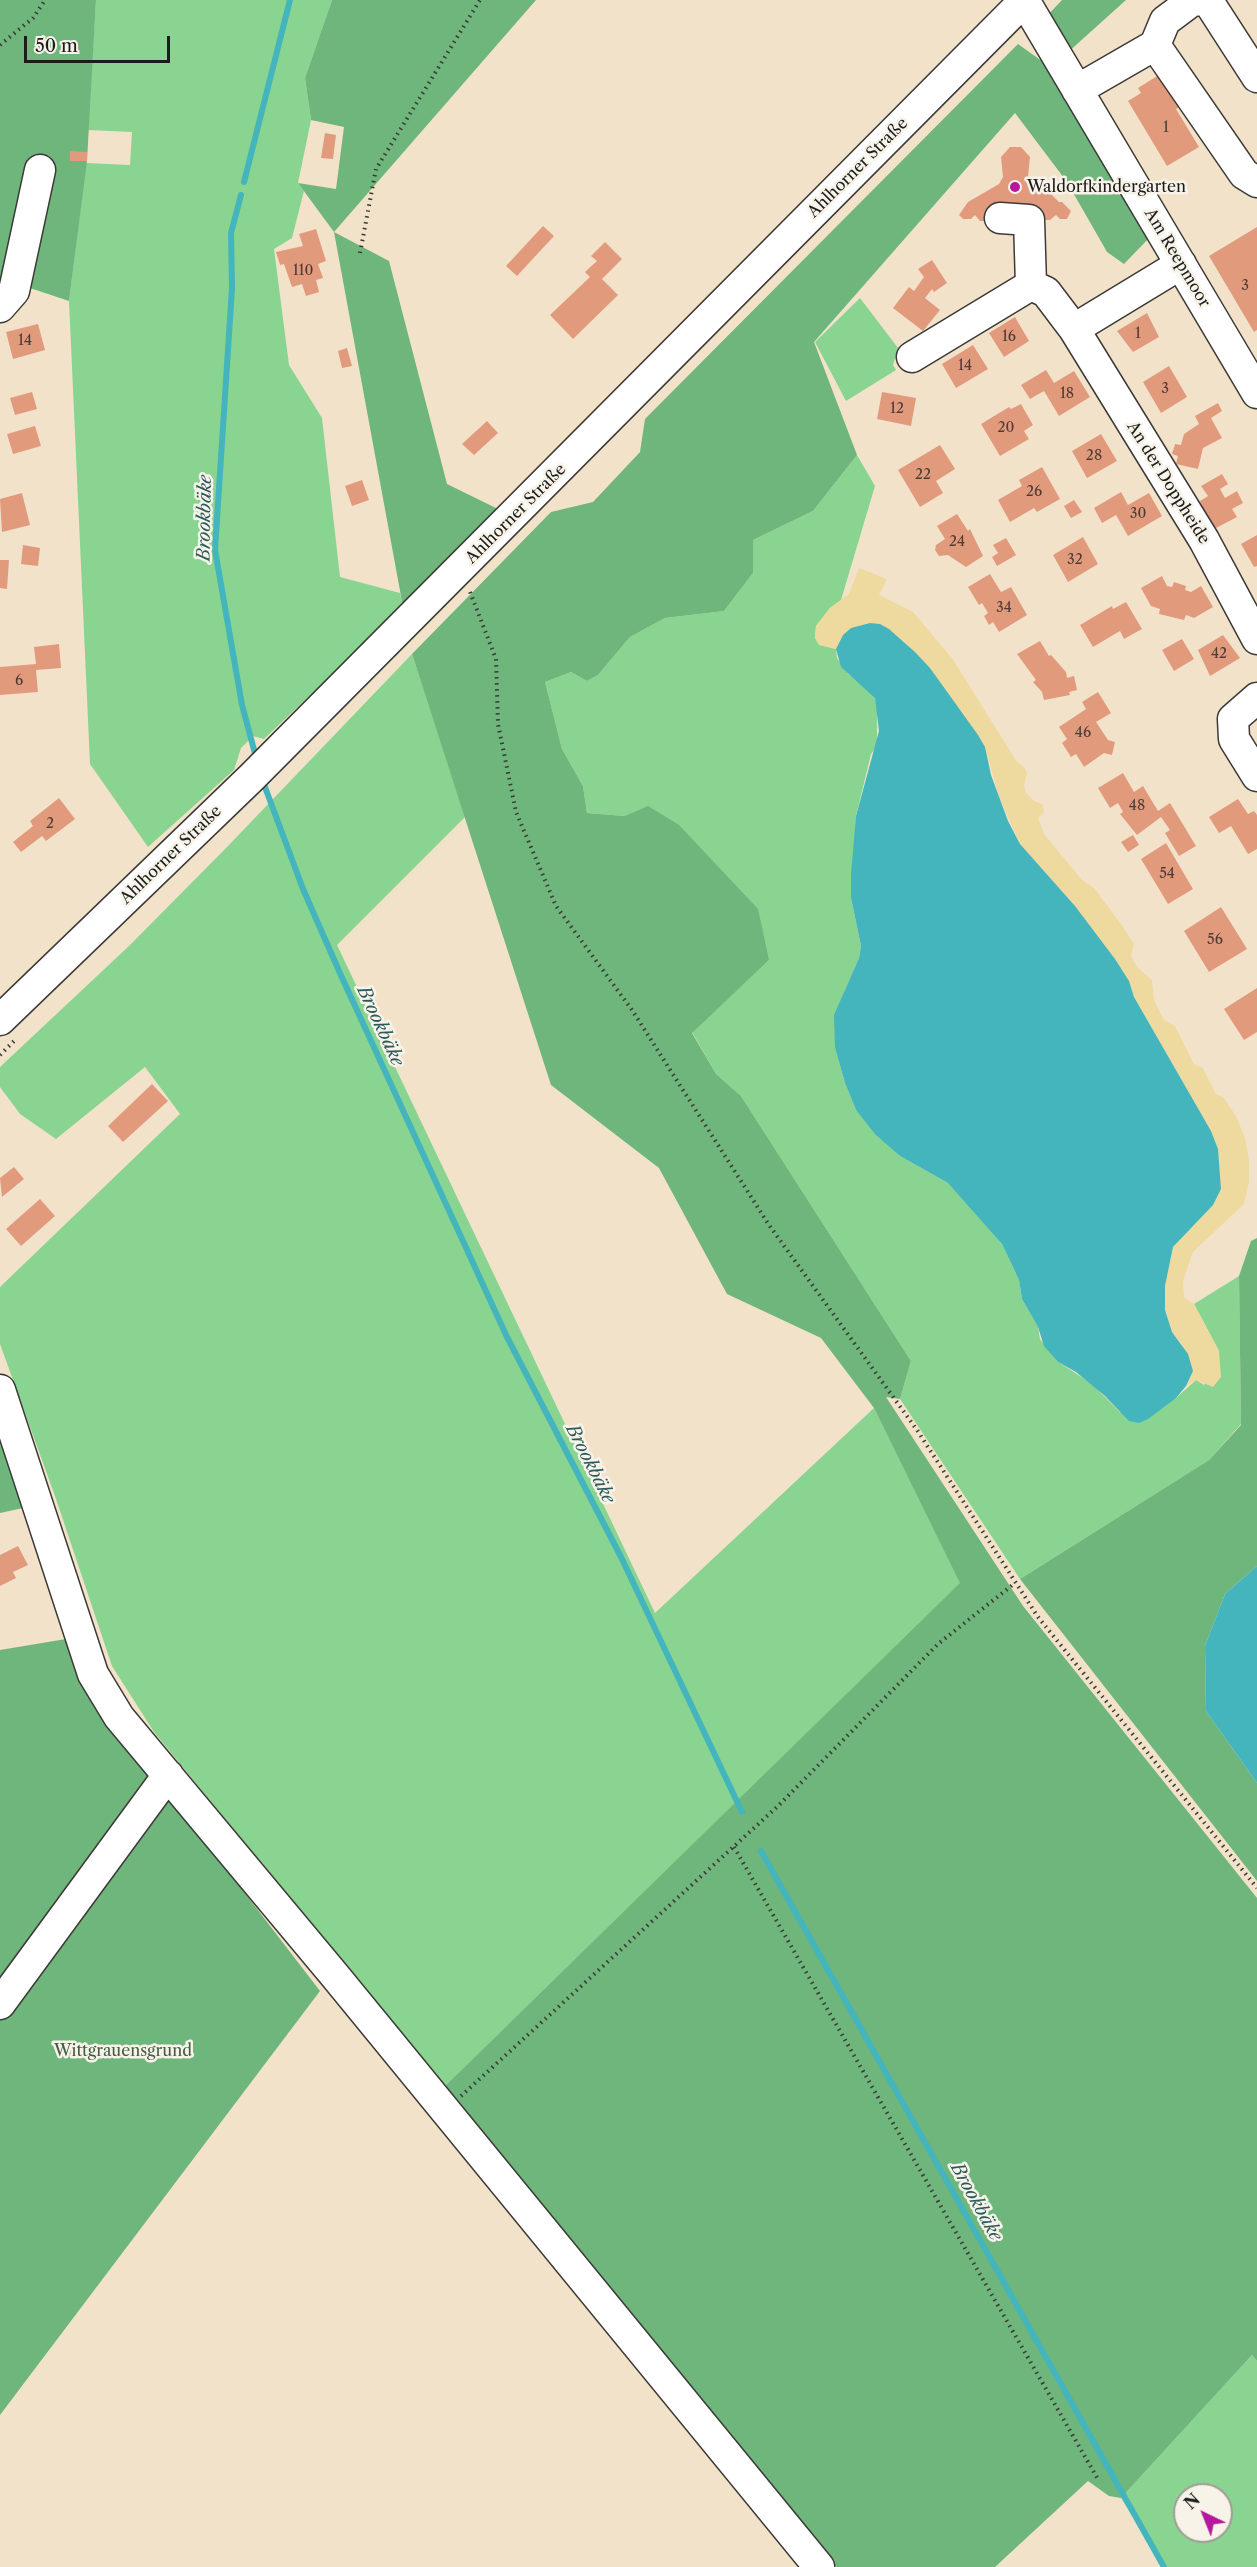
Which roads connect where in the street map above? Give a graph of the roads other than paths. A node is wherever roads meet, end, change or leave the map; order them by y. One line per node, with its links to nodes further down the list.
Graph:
1 (1024, 0): 4 (street, Am Reepmoor); 18 (street, Ahlhorner Straße)
2 (1155, 45): 3 (street); 4 (street); 6 (street)
3 (1257, 76)
4 (1077, 90): 8 (street, Am Reepmoor)
5 (40, 170): 10 (street)
6 (1257, 182)
7 (1000, 218): 9 (street)
8 (1181, 264): 11 (street); 13 (street, Am Reepmoor)
9 (1031, 285): 11 (street, An der Doppheide); 12 (street)
10 (0, 307)
11 (1074, 329): 15 (street, An der Doppheide)
12 (912, 357)
13 (1249, 361): 14 (street, Am Reepmoor)
14 (1257, 393)
15 (1257, 639)
16 (1257, 698): 17 (street)
17 (1257, 776)
18 (0, 1020)
19 (0, 1390): 20 (street)
20 (168, 1775): 21 (street); 22 (street)
21 (0, 2004)
22 (819, 2567)

